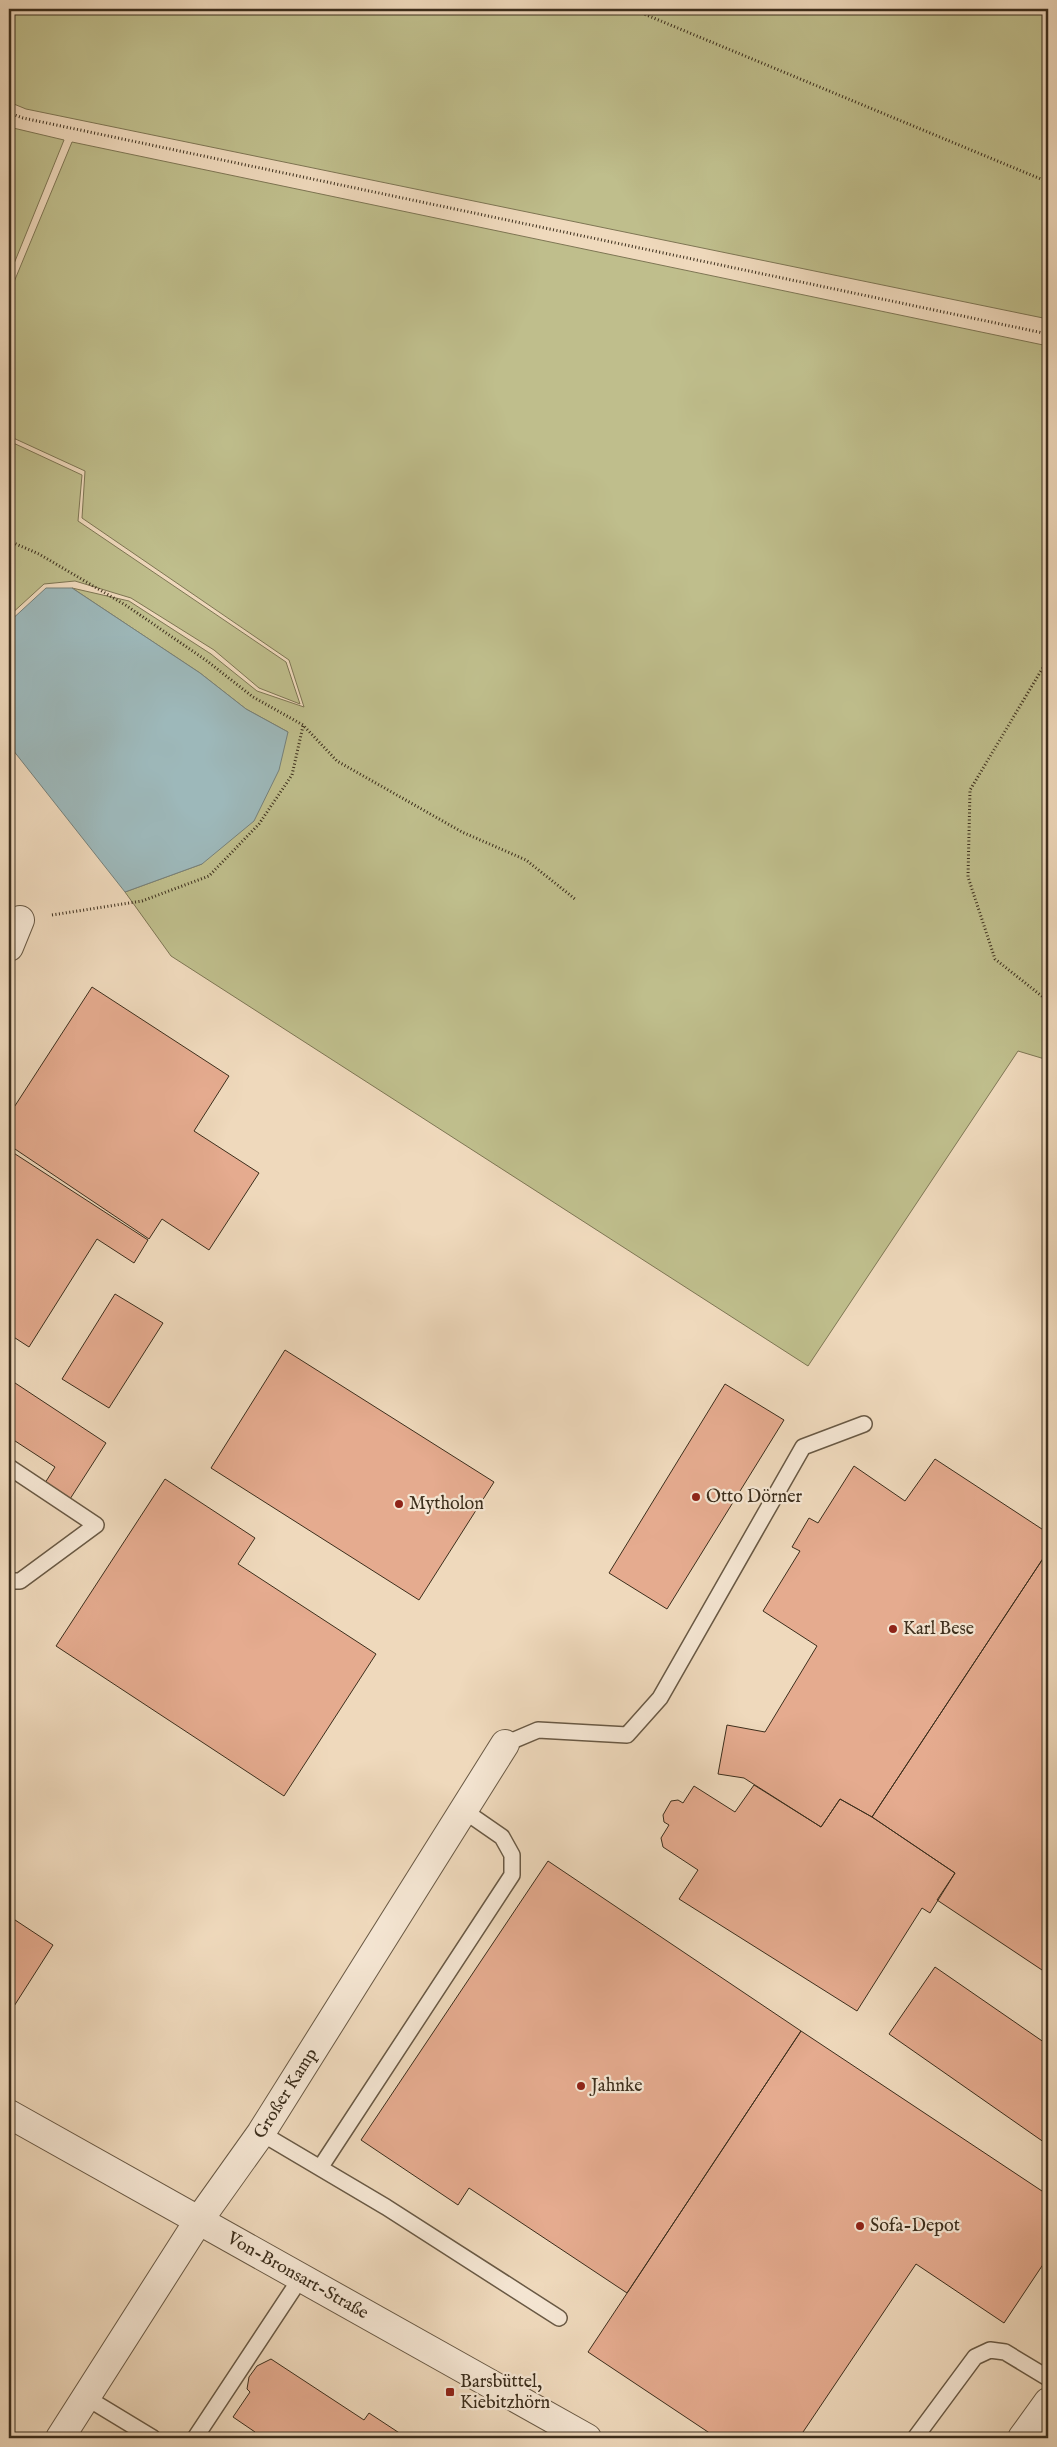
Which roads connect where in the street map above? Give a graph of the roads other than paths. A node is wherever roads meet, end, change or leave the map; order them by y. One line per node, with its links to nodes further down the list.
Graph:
1 (20, 920): 2 (street)
2 (9, 947)
3 (864, 1424): 6 (lane)
4 (9, 1467): 5 (lane)
5 (9, 1581)
6 (504, 1744): 7 (street, Großer Kamp)
7 (463, 1810): 9 (street, Großer Kamp); 10 (lane)
8 (9, 2114): 11 (street, Von-Bronsart-Straße)
9 (261, 2133): 10 (lane); 11 (street, Großer Kamp)
10 (320, 2168): 13 (lane)
11 (199, 2220): 12 (street, Von-Bronsart-Straße); 15 (street, Großer Kamp)
12 (300, 2279): 19 (lane); 20 (street, Von-Bronsart-Straße)
13 (559, 2318)
14 (1048, 2378): 21 (lane)
15 (87, 2398): 17 (street, Großer Kamp); 18 (lane)
16 (1048, 2402): 22 (street)
17 (60, 2438)
18 (153, 2438)
19 (195, 2438)
20 (587, 2438)
21 (915, 2438)
22 (1022, 2438)

